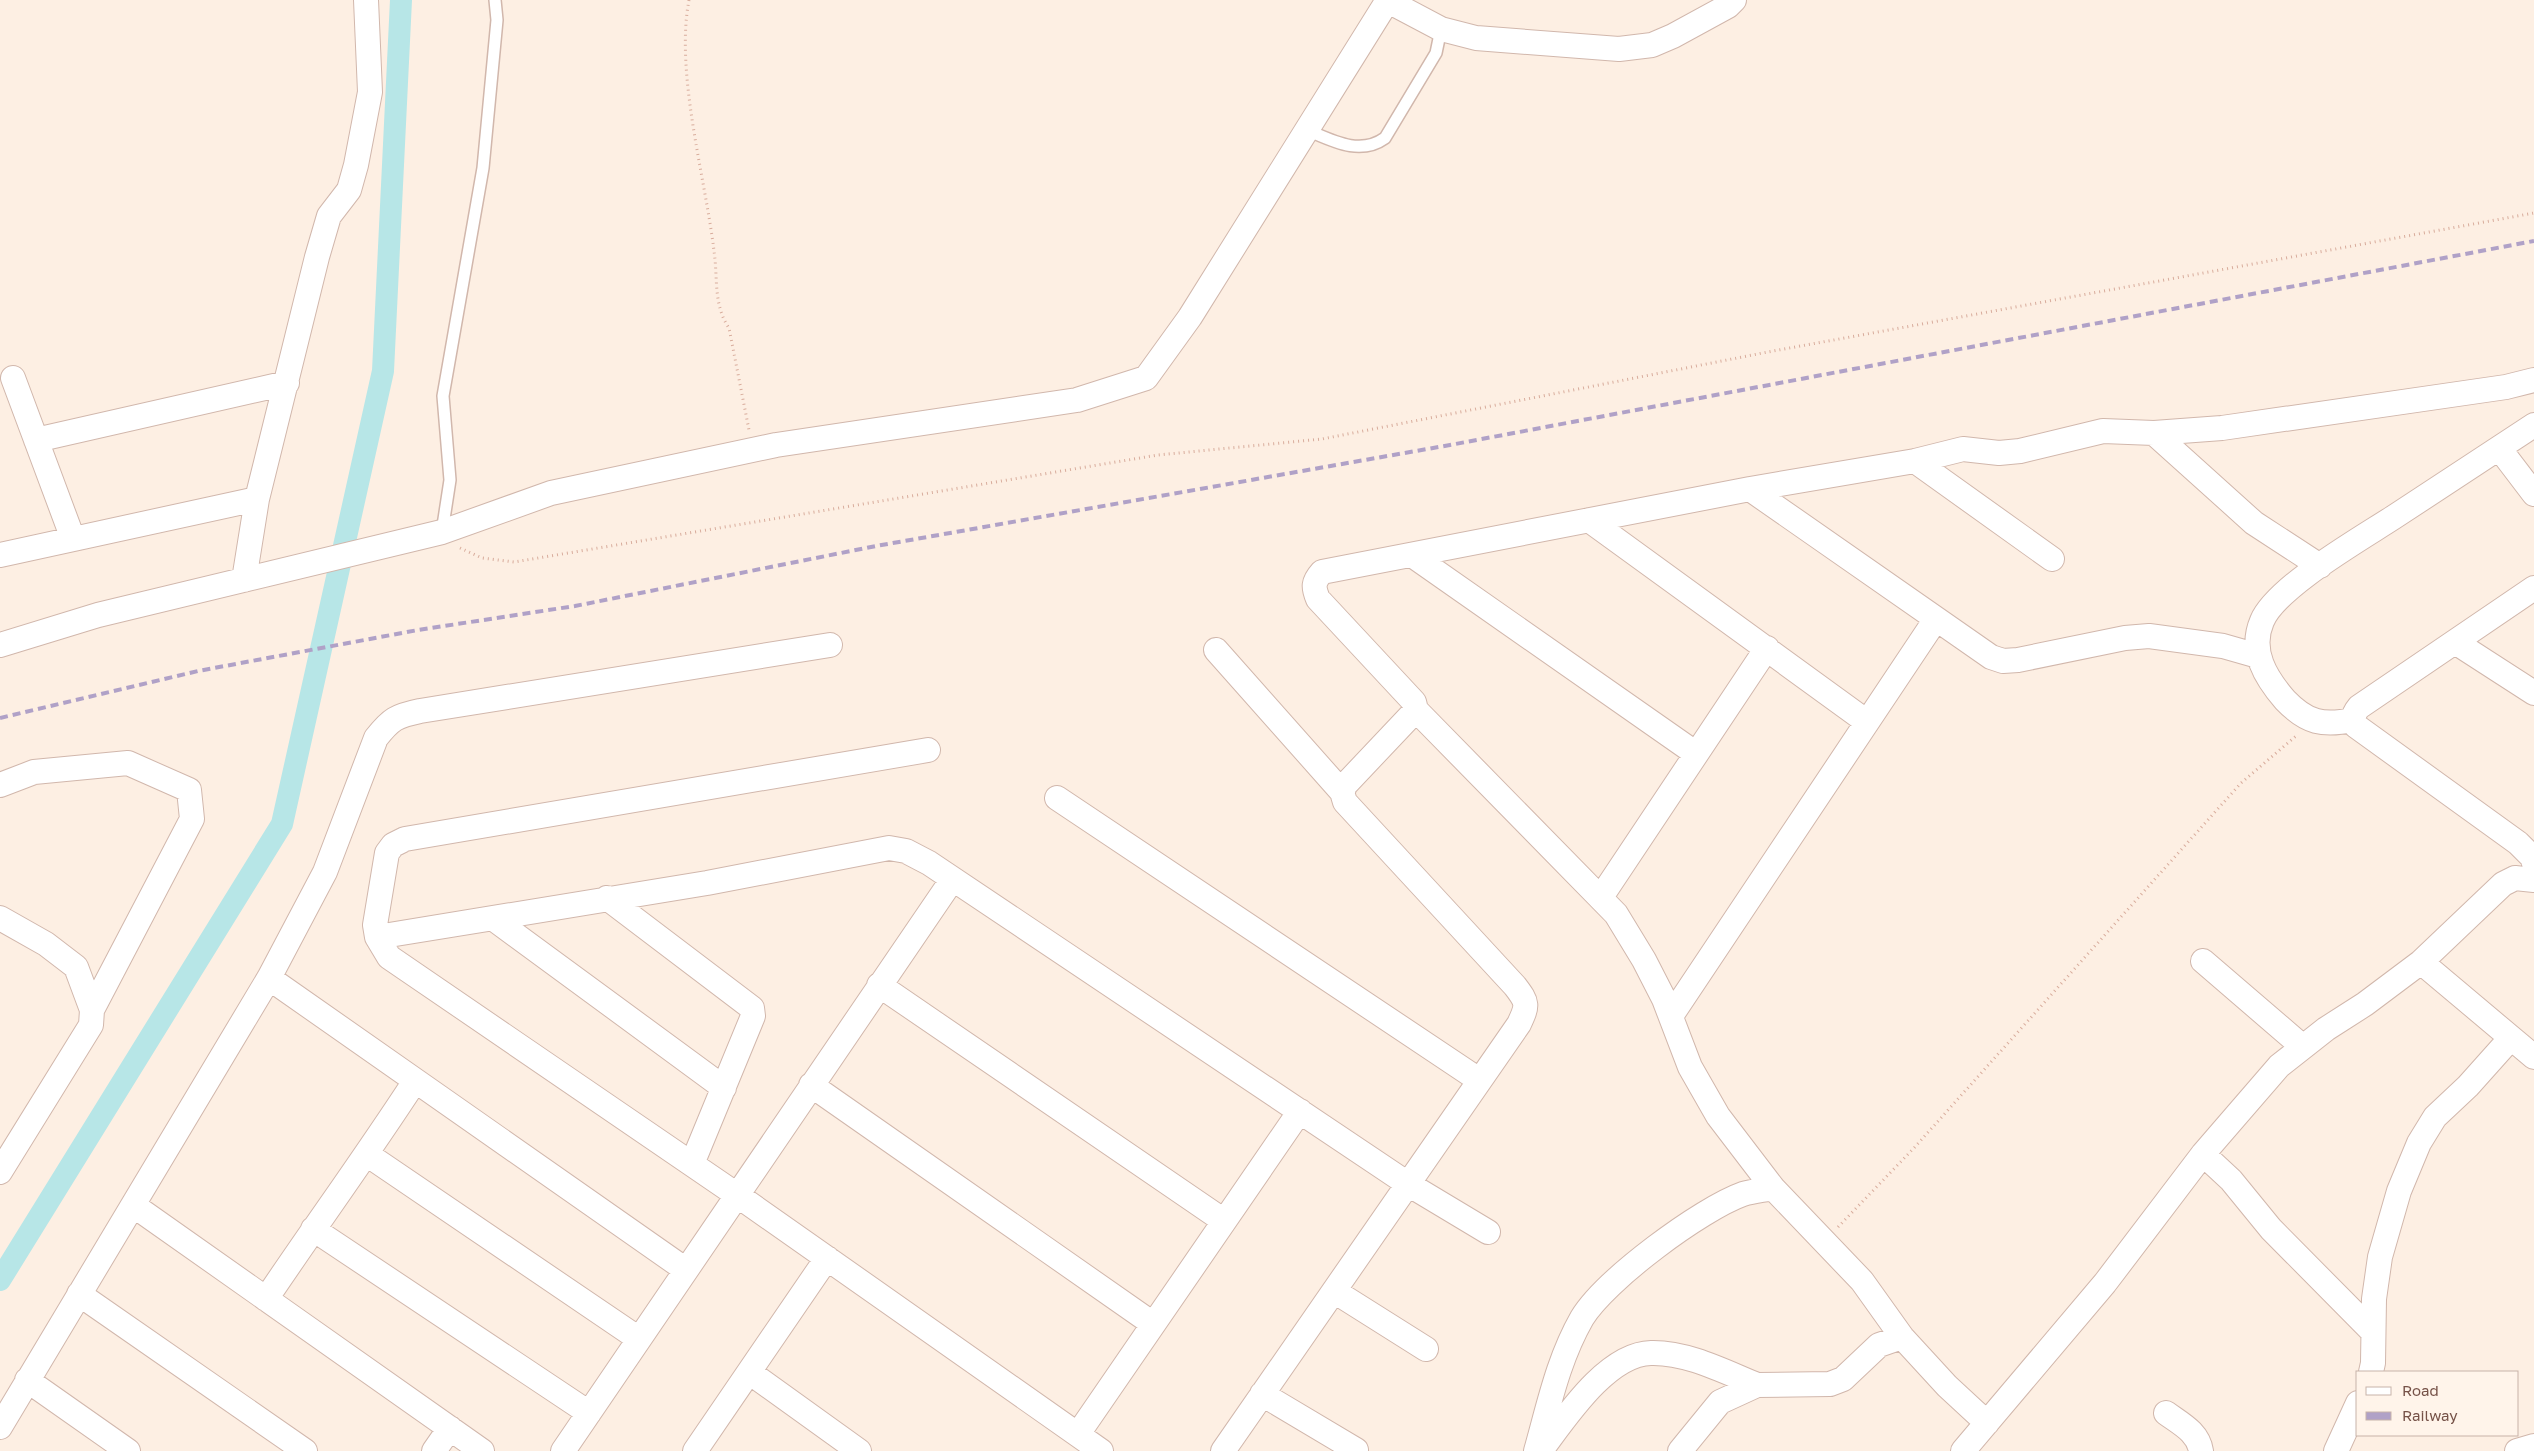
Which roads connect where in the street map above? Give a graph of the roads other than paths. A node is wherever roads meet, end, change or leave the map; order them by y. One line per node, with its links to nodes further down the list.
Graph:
1 (366, 0): 9 (street)
2 (496, 0): 19 (lane)
3 (1734, 0): 5 (street)
4 (1388, 1): 5 (street); 6 (street)
5 (1441, 29): 6 (lane)
6 (1307, 130): 19 (street)
7 (13, 378): 12 (street)
8 (2534, 380): 11 (street)
9 (287, 383): 12 (street); 17 (street)
10 (2534, 425): 13 (street)
11 (2154, 433): 14 (street); 24 (street)
12 (36, 440): 20 (street)
13 (2499, 448): 16 (street); 24 (street)
14 (1915, 461): 15 (street); 23 (street)
15 (1750, 489): 18 (street); 27 (street)
16 (2534, 494)
17 (257, 499): 20 (street); 25 (street)
18 (1589, 520): 21 (street); 31 (street)
19 (442, 532): 25 (street)
20 (73, 539): 22 (street)
21 (1412, 554): 35 (street); 39 (street)
22 (0, 555)
23 (2052, 559)
24 (2320, 566): 33 (street)
25 (244, 580): 30 (street)
26 (2534, 588): 28 (street)
27 (1936, 619): 33 (street); 37 (street)
28 (2455, 642): 34 (street); 36 (street)
29 (830, 645): 53 (street)
30 (0, 646)
31 (1766, 648): 37 (street); 39 (street)
32 (1216, 650): 41 (street)
33 (2258, 656): 36 (street)
34 (2534, 693)
35 (1416, 710): 41 (street); 46 (street)
36 (2353, 720): 43 (street)
37 (1867, 722): 56 (street)
38 (928, 750): 50 (street)
39 (1695, 753): 46 (street)
40 (0, 785): 55 (street)
41 (1342, 792): 60 (street)
42 (1057, 798): 60 (street)
43 (2534, 863)
44 (952, 880): 47 (street); 54 (street); 64 (street)
45 (2534, 880): 52 (street)
46 (1601, 897): 56 (street)
47 (607, 898): 49 (street); 63 (street)
48 (0, 918): 55 (street)
49 (494, 919): 50 (street); 63 (street)
50 (377, 937): 67 (street)
51 (2203, 961): 58 (street)
52 (2421, 962): 57 (street); 58 (street)
53 (269, 978): 61 (street); 72 (street)
54 (879, 985): 62 (street); 73 (street)
55 (92, 1010): 68 (street)
56 (1671, 1016): 70 (street)
57 (2510, 1039): 59 (street); 82 (street)
58 (2303, 1047): 65 (street)
59 (2534, 1057)
60 (1479, 1080): 69 (street)
61 (415, 1081): 66 (street); 77 (street)
62 (811, 1085): 71 (street); 81 (street)
63 (724, 1088): 67 (street)
64 (1300, 1111): 69 (street); 73 (street)
65 (2203, 1154): 82 (street); 94 (street)
66 (368, 1155): 74 (street); 84 (street)
67 (692, 1164): 71 (street)
68 (0, 1172)
69 (1408, 1184): 75 (street); 78 (street)
70 (1773, 1188): 83 (street); 109 (street)
71 (737, 1195): 76 (street); 77 (street)
72 (133, 1204): 79 (street); 80 (street)
73 (1224, 1221): 81 (street)
74 (313, 1229): 80 (street); 92 (street)
75 (1488, 1232)
76 (827, 1258): 87 (street); 97 (street)
77 (686, 1270): 84 (street)
78 (1334, 1291): 85 (street); 90 (street)
79 (79, 1294): 88 (street); 101 (street)
80 (266, 1299): 96 (street)
81 (1153, 1324): 97 (street)
82 (2373, 1332): 86 (street)
83 (1902, 1338): 89 (street); 94 (street)
84 (639, 1339): 92 (street)
85 (1426, 1349)
86 (2370, 1371)
87 (749, 1372): 105 (street); 106 (street)
88 (27, 1380): 95 (street); 100 (street)
89 (1758, 1385): 109 (street); 110 (street)
90 (1262, 1394): 99 (street); 108 (street)
91 (2356, 1407): 113 (street)
92 (589, 1413): 104 (street)
93 (2166, 1413): 112 (street)
94 (1987, 1423): 111 (street)
95 (0, 1426)
96 (450, 1428): 102 (street); 103 (street)
97 (1078, 1434): 107 (street)
98 (2534, 1446): 114 (street)
99 (1356, 1450)
100 (128, 1451)
101 (306, 1451)
102 (434, 1451)
103 (482, 1451)
104 (563, 1451)
105 (695, 1451)
106 (859, 1451)
107 (1101, 1451)
108 (1223, 1451)
109 (1538, 1451)
110 (1680, 1451)
111 (1963, 1451)
112 (2201, 1451)
113 (2336, 1451)
114 (2517, 1451)

